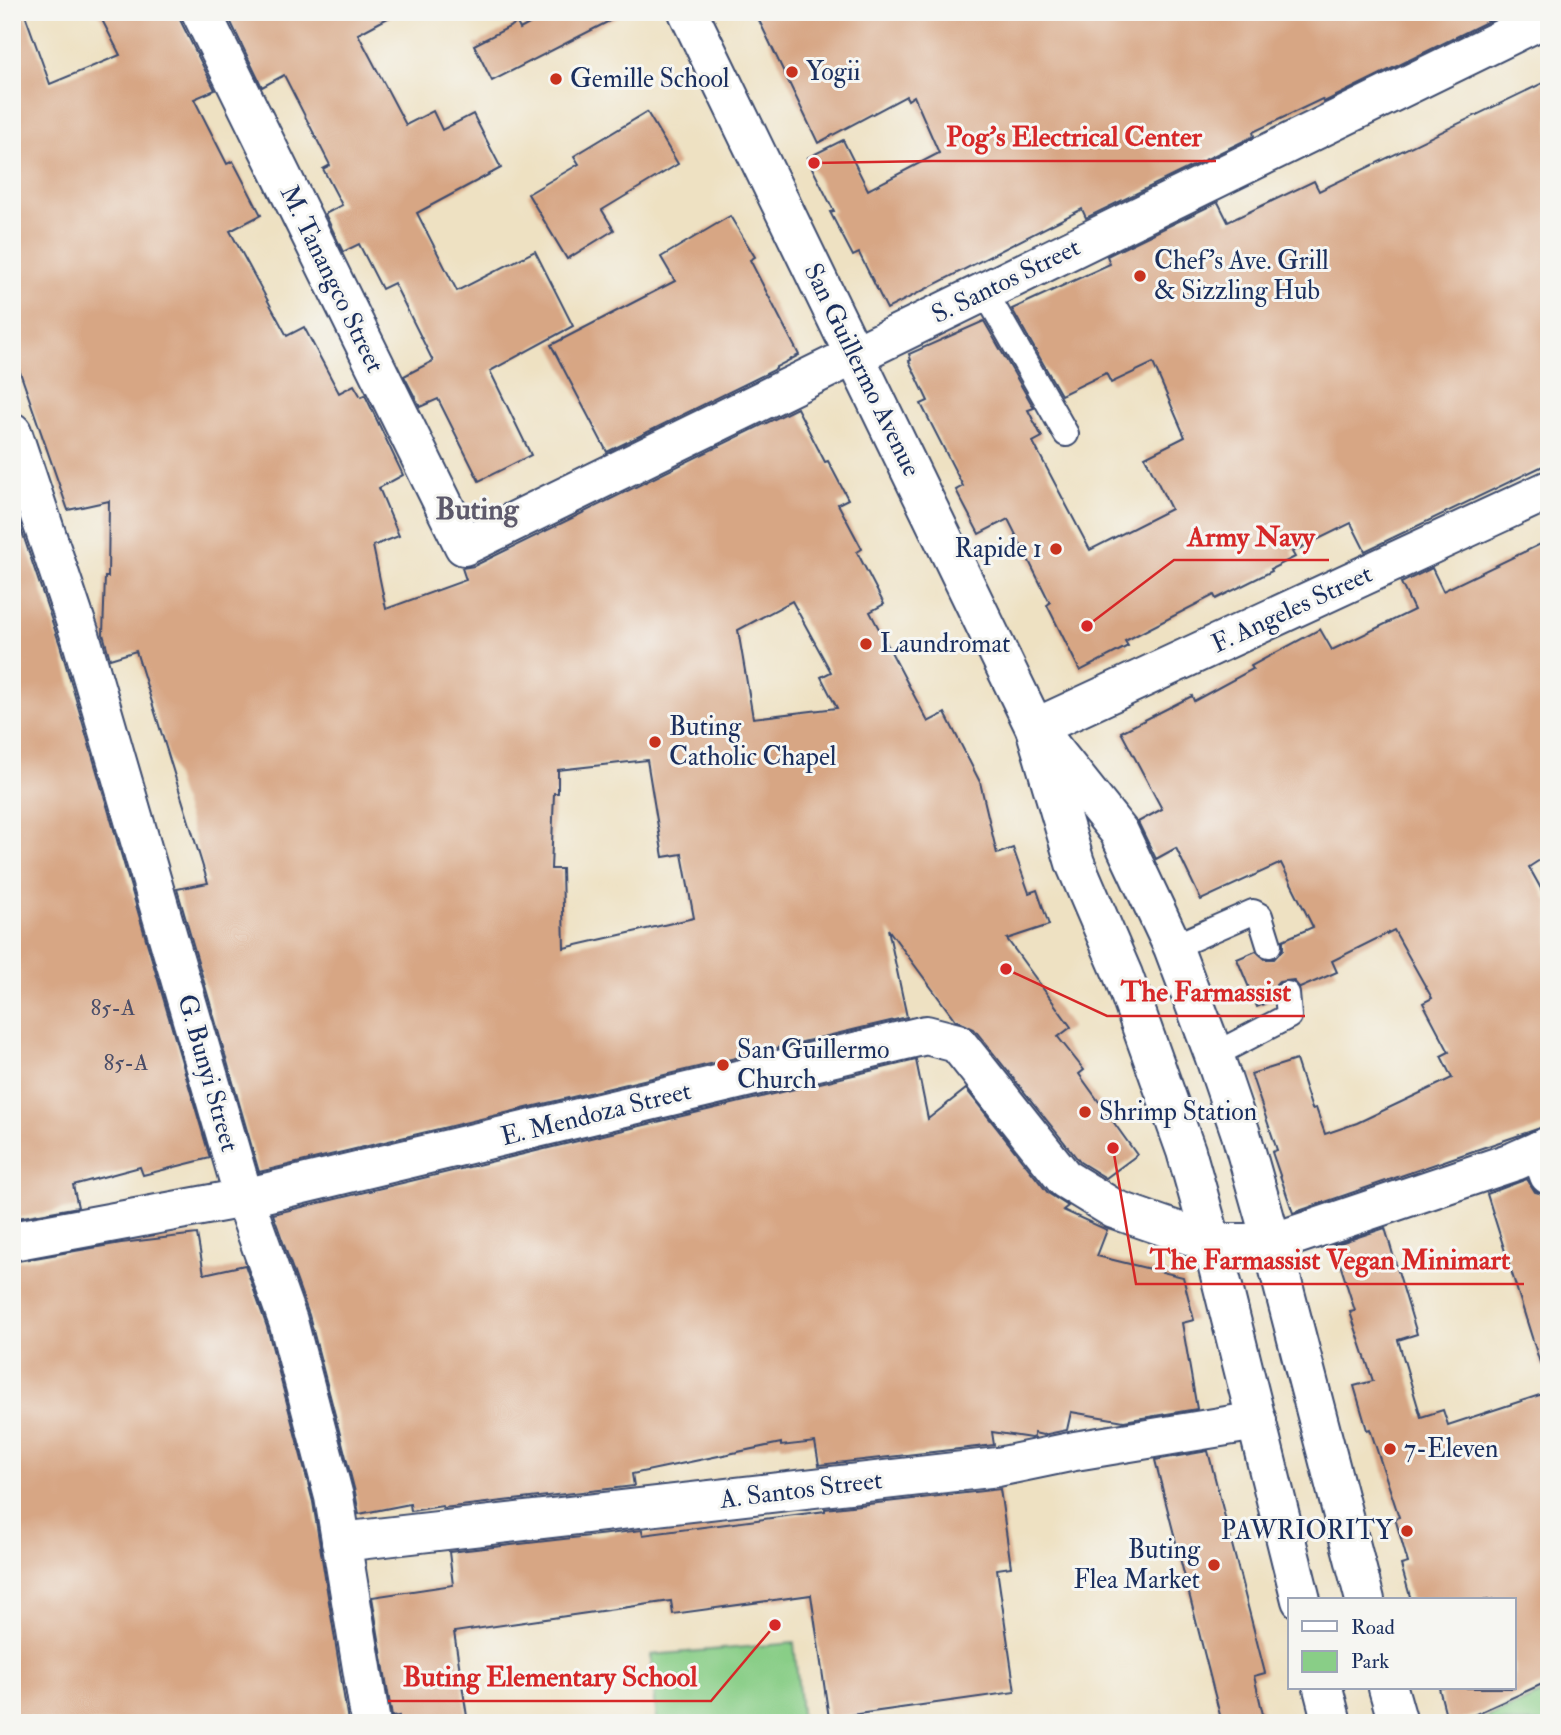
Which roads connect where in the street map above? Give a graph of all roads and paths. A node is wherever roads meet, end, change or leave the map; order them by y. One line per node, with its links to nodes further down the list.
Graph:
1 (201, 12): 9 (street, M. Tanangco Street)
2 (688, 12): 5 (street, San Guillermo Avenue)
3 (1549, 16): 4 (street, S. Santos Street)
4 (985, 292): 5 (street, S. Santos Street); 7 (lane)
5 (855, 355): 9 (street, S. Santos Street); 10 (street, San Guillermo Avenue)
6 (12, 432): 16 (street, G. Bunyi Street)
7 (1066, 434)
8 (1549, 490): 10 (street, F. Angeles Street)
9 (464, 545)
10 (1035, 728): 12 (street, San Guillermo Avenue); 18 (street, San Guillermo Avenue)
11 (1269, 945): 12 (lane)
12 (1173, 947): 14 (street, San Guillermo Avenue)
13 (1287, 994): 14 (lane)
14 (1214, 1055): 19 (street, San Guillermo Avenue)
15 (1546, 1157): 19 (street, E. Mendoza Street)
16 (244, 1198): 17 (street, E. Mendoza Street); 18 (street, E. Mendoza Street); 21 (street, G. Bunyi Street)
17 (12, 1241)
18 (1212, 1242): 19 (street, E. Mendoza Street); 20 (street, San Guillermo Avenue)
19 (1272, 1243): 23 (street, San Guillermo Avenue)
20 (1257, 1421): 21 (street, A. Santos Street); 22 (street, San Guillermo Avenue)
21 (341, 1542): 26 (street, G. Bunyi Street)
22 (1301, 1598)
23 (1364, 1598)
24 (1324, 1690): 27 (street)
25 (1389, 1690): 28 (street)
26 (371, 1723)
27 (1332, 1723)
28 (1398, 1723)

